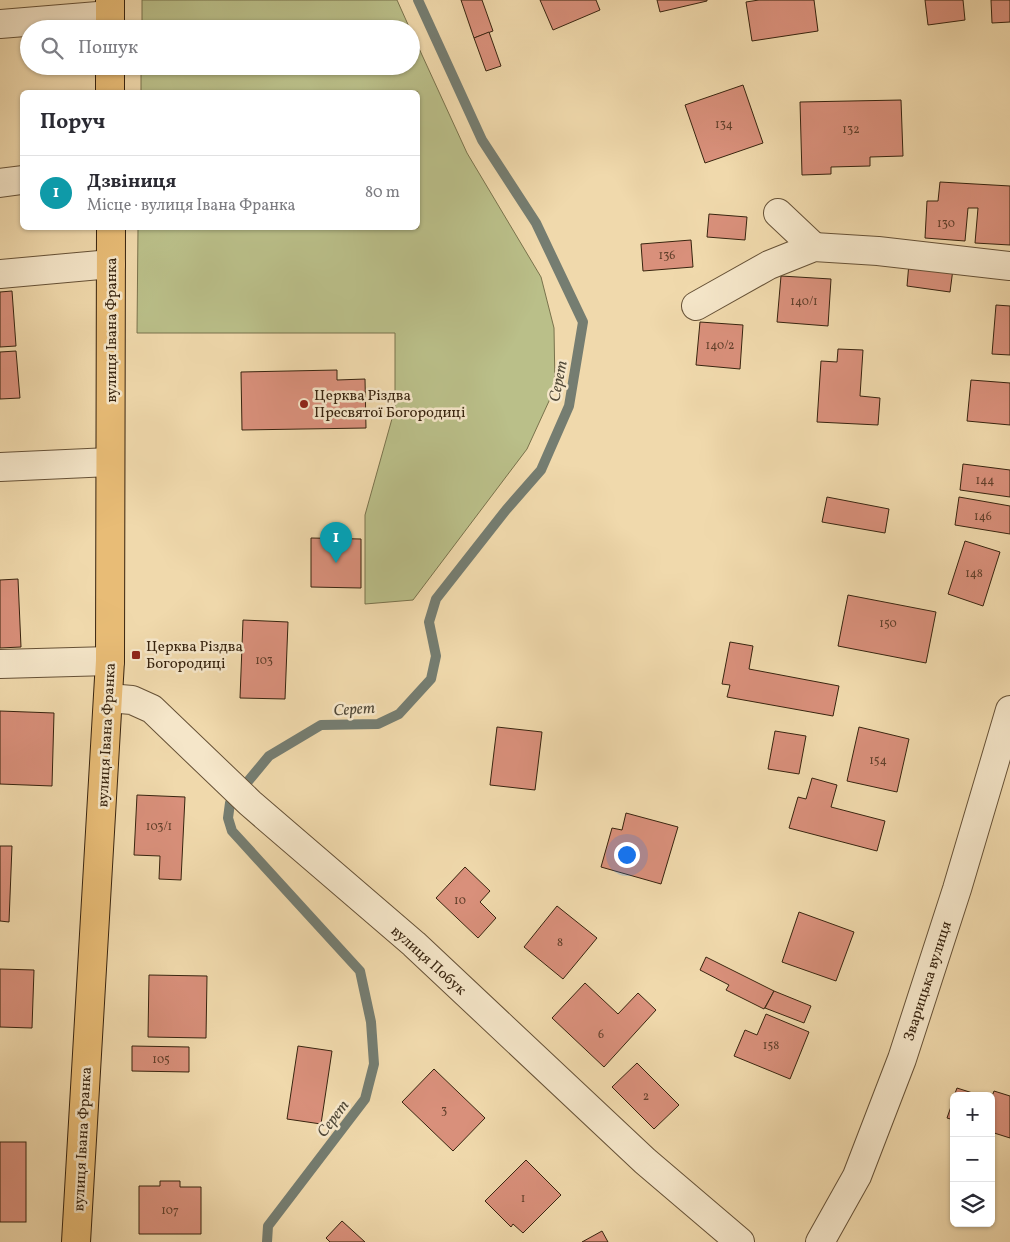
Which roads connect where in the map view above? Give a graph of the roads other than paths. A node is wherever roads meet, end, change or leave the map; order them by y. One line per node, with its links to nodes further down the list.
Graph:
1 (110, 15): 2 (street)
2 (49, 20)
3 (20, 22): 4 (street)
4 (0, 24)
5 (110, 75): 6 (main road)
6 (110, 90)
7 (20, 180): 8 (street)
8 (0, 182)
9 (778, 213): 11 (street)
10 (110, 230): 12 (main road, вулиця Івана Франка)
11 (814, 247): 13 (street); 15 (street)
12 (111, 264): 14 (street); 16 (main road, вулиця Івана Франка)
13 (1010, 266)
14 (0, 274)
15 (696, 306)
16 (110, 462): 17 (street); 18 (main road, вулиця Івана Франка)
17 (0, 467)
18 (110, 661): 19 (street); 20 (main road, вулиця Івана Франка)
19 (0, 664)
20 (108, 698): 22 (main road, вулиця Івана Франка); 23 (street, вулиця Побук)
21 (1010, 710): 24 (street, Зварицька вулиця)
22 (76, 1242)
23 (740, 1242)
24 (820, 1242)

